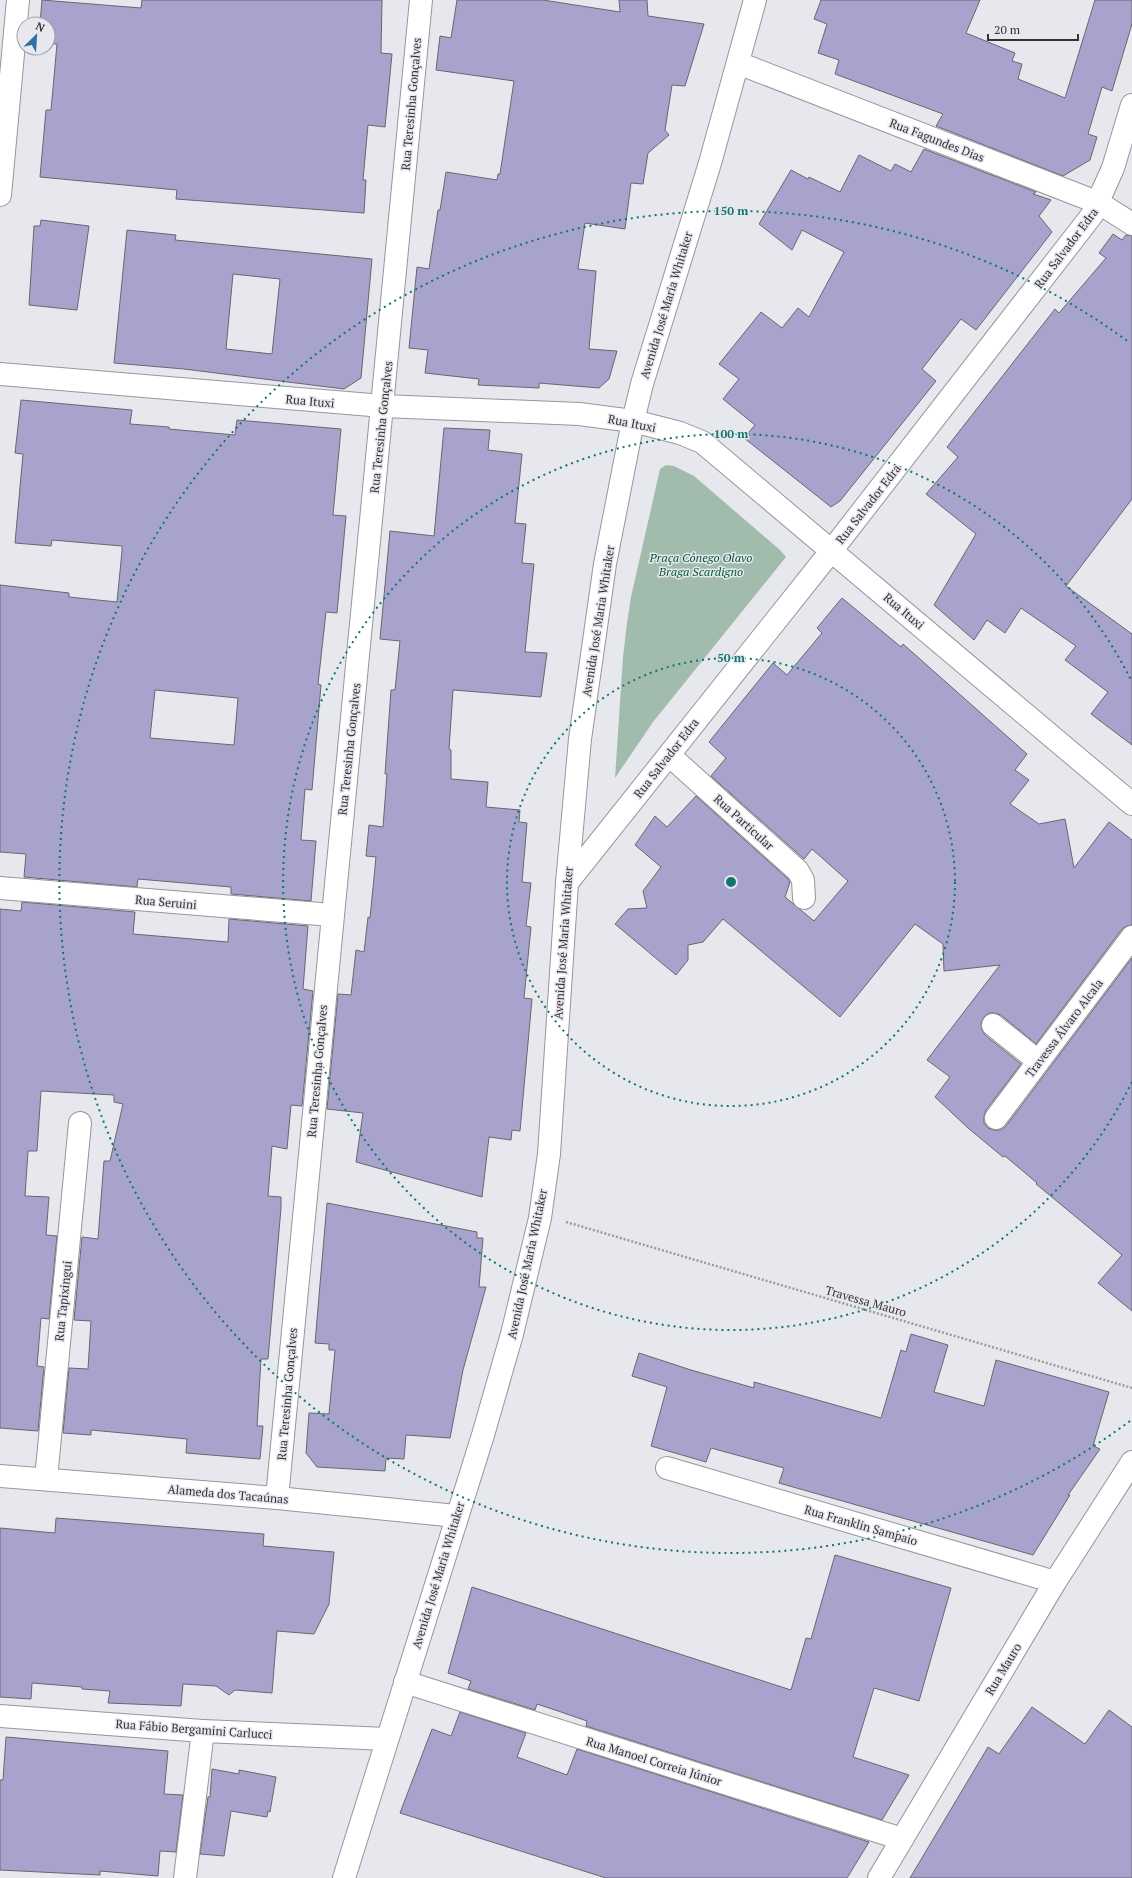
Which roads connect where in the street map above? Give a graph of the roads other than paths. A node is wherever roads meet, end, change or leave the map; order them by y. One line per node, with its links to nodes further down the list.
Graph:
1 (18, 0): 6 (street)
2 (421, 0): 10 (street, Rua Teresinha Gonçalves)
3 (755, 0): 4 (street, Avenida José Maria Whitaker)
4 (738, 63): 7 (street, Rua Fagundes Dias); 11 (street, Avenida José Maria Whitaker)
5 (1132, 105): 7 (street, Rua Salvador Edra)
6 (0, 195)
7 (1099, 203): 8 (street, Rua Fagundes Dias); 12 (street, Rua Salvador Edra)
8 (1132, 224)
9 (0, 374): 10 (street, Rua Ituxi)
10 (383, 406): 11 (street, Rua Ituxi); 18 (street, Rua Teresinha Gonçalves)
11 (633, 421): 12 (street, Rua Ituxi); 15 (street, Avenida José Maria Whitaker)
12 (832, 550): 13 (street, Rua Salvador Edra); 14 (street, Rua Ituxi)
13 (669, 755): 15 (street, Rua Salvador Edra); 17 (street, Rua Particular)
14 (1132, 804)
15 (567, 884): 29 (street, Avenida José Maria Whitaker)
16 (0, 888): 18 (street, Rua Seruini)
17 (804, 898)
18 (332, 916): 28 (street, Rua Teresinha Gonçalves)
19 (1132, 937): 21 (street, Travessa Álvaro Alcala)
20 (992, 1025): 21 (street)
21 (1038, 1061): 22 (street, Travessa Álvaro Alcala)
22 (996, 1118)
23 (80, 1124): 27 (street, Rua Tapixingui)
24 (1132, 1462): 30 (street, Rua Mauro)
25 (667, 1468): 30 (street, Rua Franklin Sampaio)
26 (0, 1476): 27 (street, Alameda dos Tacaúnas)
27 (46, 1479): 28 (street, Alameda dos Tacaúnas)
28 (277, 1498): 29 (street, Alameda dos Tacaúnas)
29 (456, 1516): 31 (street, Avenida José Maria Whitaker)
30 (1055, 1582): 35 (street, Rua Mauro)
31 (405, 1682): 34 (street, Avenida José Maria Whitaker); 35 (street, Rua Manoel Correia Júnior)
32 (0, 1716): 33 (street, Rua Fábio Bergamini Carlucci)
33 (203, 1731): 34 (street, Rua Fábio Bergamini Carlucci); 36 (street)
34 (387, 1739): 37 (street, Avenida José Maria Whitaker)
35 (902, 1839): 38 (street, Rua Mauro)
36 (185, 1878)
37 (344, 1878)
38 (879, 1878)

